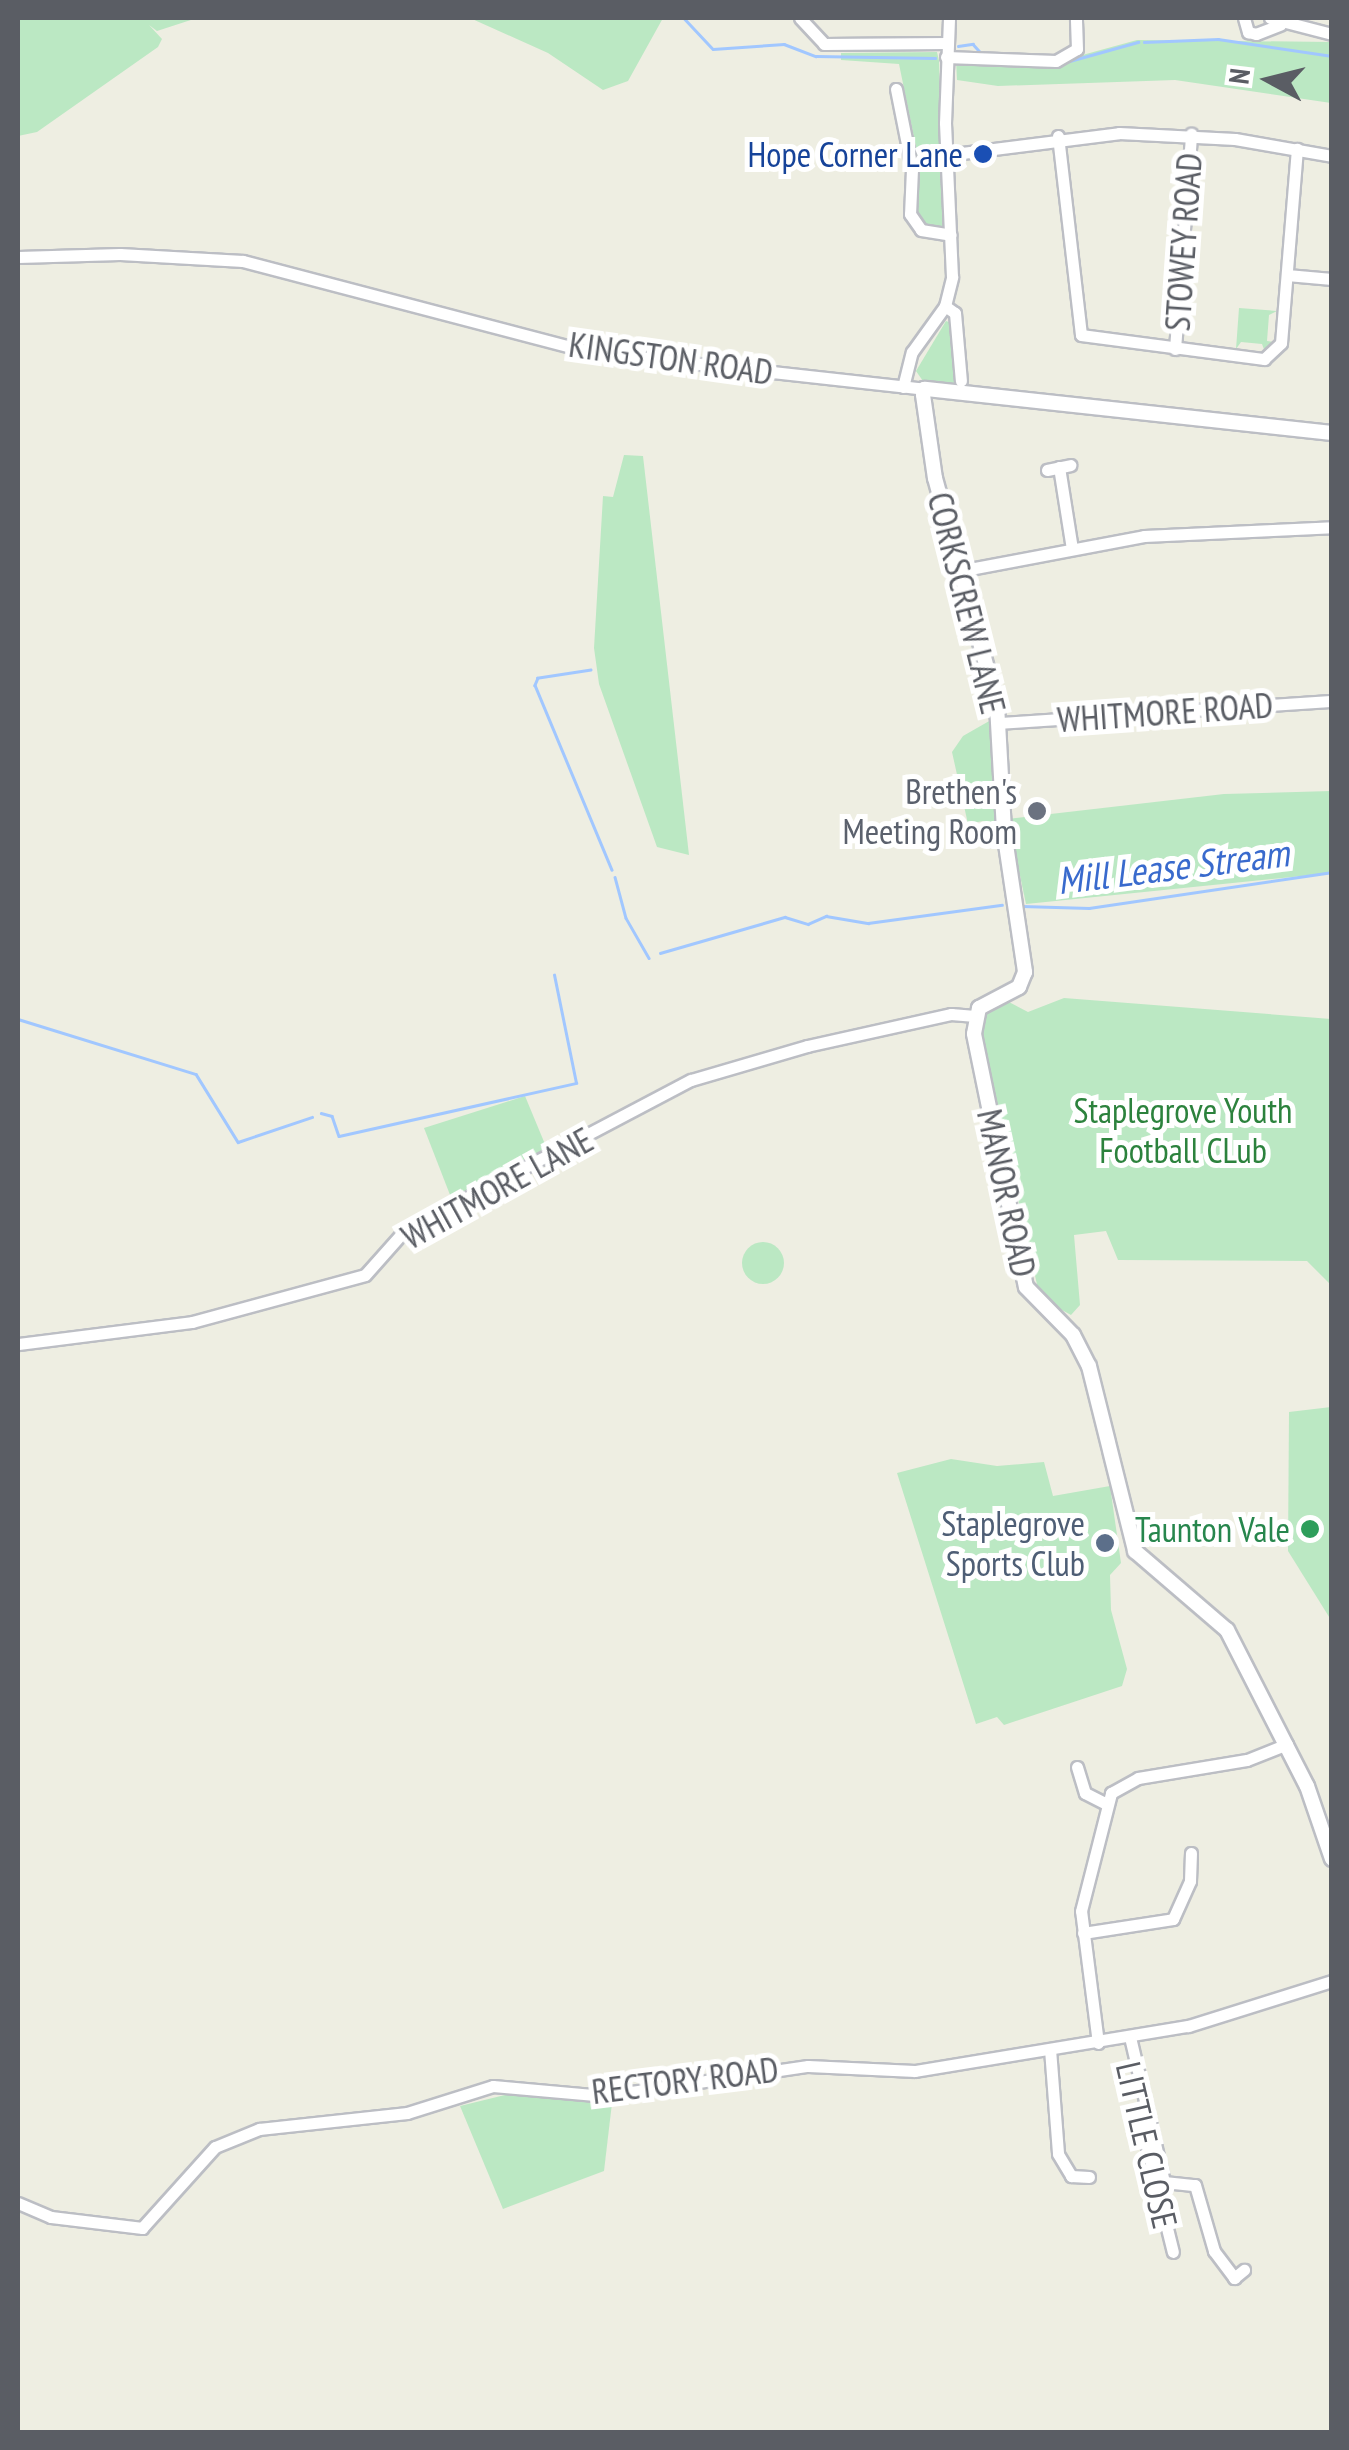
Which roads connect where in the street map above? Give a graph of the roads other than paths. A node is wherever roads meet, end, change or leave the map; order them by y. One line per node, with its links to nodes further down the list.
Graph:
1 (800, 18): 7 (street)
2 (949, 18): 7 (street)
3 (1076, 18): 8 (street)
4 (1244, 18): 5 (street)
5 (1275, 21): 6 (street)
6 (1332, 34)
7 (947, 43): 8 (street)
8 (946, 57): 13 (street)
9 (891, 94): 15 (street)
10 (1190, 134): 11 (street); 12 (street); 20 (street, STOWEY ROAD)
11 (1058, 136): 13 (street); 20 (street)
12 (1298, 149): 14 (street); 17 (street)
13 (946, 155): 15 (street)
14 (1332, 156)
15 (951, 235): 19 (street)
16 (18, 257): 22 (street, KINGSTON ROAD)
17 (1287, 275): 18 (street); 20 (street)
18 (1332, 278)
19 (945, 306): 21 (street); 22 (street)
20 (1175, 349)
21 (961, 381)
22 (903, 387): 23 (street, KINGSTON ROAD)
23 (924, 389): 24 (street, KINGSTON ROAD); 28 (street, CORKSCREW LANE)
24 (1332, 434)
25 (1059, 467): 27 (street)
26 (1332, 527): 27 (street)
27 (1072, 549): 28 (street)
28 (959, 571): 30 (street, CORKSCREW LANE)
29 (1332, 701): 30 (street, WHITMORE ROAD)
30 (999, 724): 31 (street, CORKSCREW LANE)
31 (976, 1016): 32 (street, WHITMORE LANE); 33 (street, MANOR ROAD)
32 (18, 1344)
33 (1287, 1744): 35 (street); 37 (street, MANOR ROAD)
34 (1077, 1766): 35 (street)
35 (1105, 1803): 40 (street)
36 (1190, 1853): 39 (street)
37 (1332, 1859)
38 (1206, 1866): 39 (street)
39 (1192, 1868): 40 (street)
40 (1083, 1934): 43 (street)
41 (1332, 1982): 42 (street, RECTORY ROAD)
42 (1126, 2037): 43 (street, RECTORY ROAD); 47 (street, LITTLE CLOSE); 48 (street)
43 (1098, 2042): 44 (street, RECTORY ROAD)
44 (1050, 2049): 45 (street); 46 (street, RECTORY ROAD)
45 (1089, 2178)
46 (18, 2203)
47 (1173, 2252)
48 (1244, 2270)

